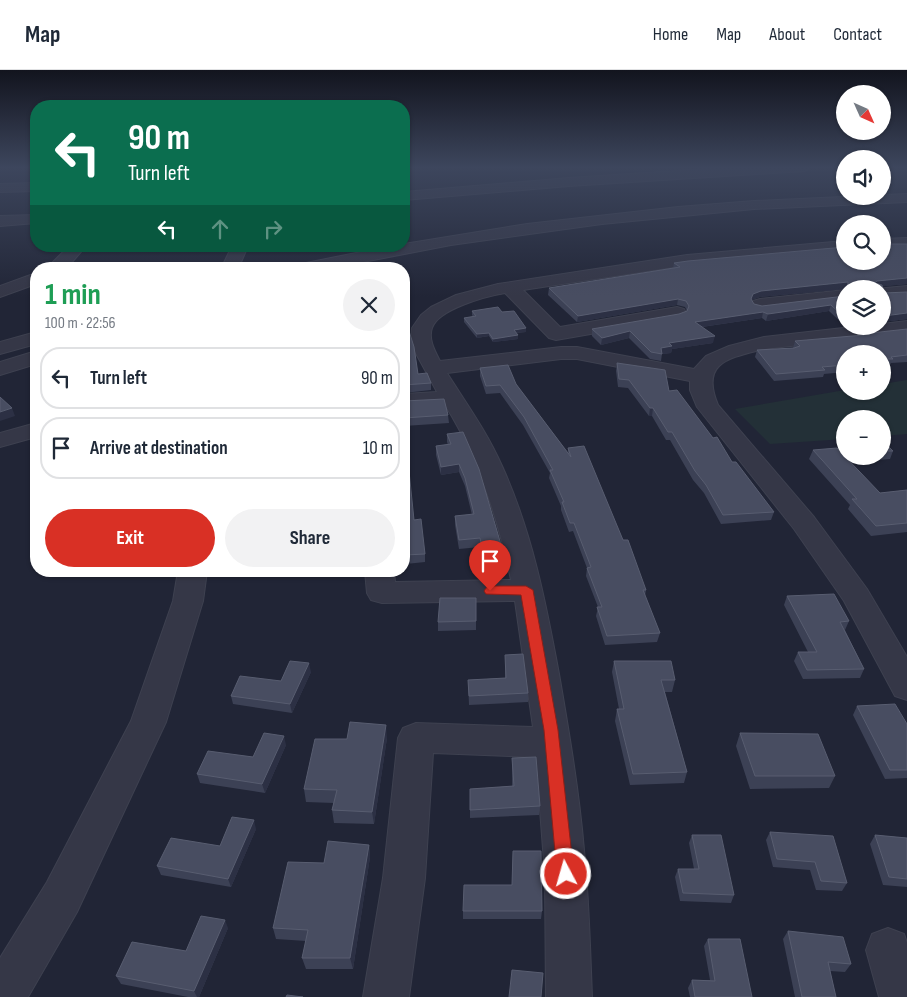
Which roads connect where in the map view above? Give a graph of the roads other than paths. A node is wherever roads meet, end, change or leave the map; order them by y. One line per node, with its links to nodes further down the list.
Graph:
1 (689, 210): 9 (street)
2 (747, 210): 14 (street)
3 (880, 210): 15 (street)
4 (30, 219): 5 (street)
5 (0, 221)
6 (907, 243): 7 (street)
7 (891, 244)
8 (836, 247): 17 (street)
9 (410, 248)
10 (73, 252): 12 (street)
11 (390, 252): 13 (street)
12 (64, 262)
13 (338, 262)
14 (368, 262)
15 (410, 263)
16 (30, 280): 19 (street)
17 (510, 288): 23 (street); 32 (street)
18 (907, 291): 20 (street)
19 (0, 292)
20 (891, 292)
21 (836, 296): 22 (street)
22 (760, 304)
23 (677, 313)
24 (907, 327): 34 (street)
25 (30, 329): 26 (street)
26 (0, 337)
27 (30, 340): 29 (street)
28 (30, 346): 30 (street)
29 (0, 348)
30 (0, 356)
31 (30, 359): 33 (street)
32 (435, 368): 34 (street); 35 (street)
33 (0, 369)
34 (701, 377): 42 (street)
35 (453, 398): 36 (street); 41 (street)
36 (410, 401)
37 (30, 432): 38 (street)
38 (0, 440)
39 (192, 577): 45 (street)
40 (380, 577): 41 (street)
41 (526, 590): 43 (street)
42 (907, 687)
43 (552, 743): 46 (street); 47 (street)
44 (888, 950): 48 (street)
45 (2, 997)
46 (386, 997)
47 (569, 997)
48 (902, 997)

